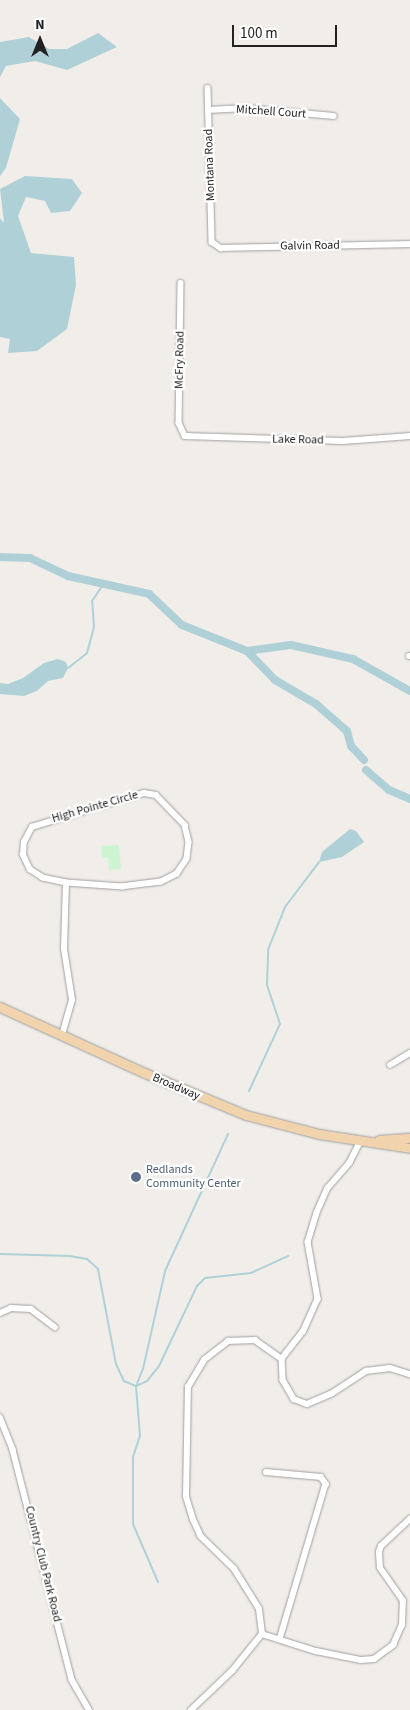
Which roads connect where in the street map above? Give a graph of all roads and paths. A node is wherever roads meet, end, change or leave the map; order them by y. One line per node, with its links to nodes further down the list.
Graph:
1 (208, 88): 2 (street, Montana Road)
2 (208, 110): 3 (street, Mitchell Court); 4 (street, Montana Road)
3 (334, 116)
4 (212, 242): 5 (street, Galvin Road)
5 (410, 244)
6 (181, 283): 7 (street, McFry Road)
7 (185, 436): 8 (street, Lake Road)
8 (410, 436)
9 (66, 883): 9 (street, High Pointe Circle); 11 (street)
10 (0, 1007): 11 (main road, Broadway)
11 (62, 1035): 15 (main road, Broadway)
12 (410, 1053): 13 (street)
13 (390, 1065)
14 (410, 1138): 15 (main road, Broadway)
15 (361, 1141): 16 (main road, Broadway); 19 (street)
16 (410, 1148)
17 (0, 1313): 18 (street)
18 (55, 1326)
19 (282, 1359): 20 (street); 24 (street)
20 (410, 1374)
21 (0, 1417): 26 (street, Country Club Park Road)
22 (266, 1472): 25 (street)
23 (410, 1519): 25 (street)
24 (262, 1634): 25 (street); 27 (street)
25 (280, 1639)
26 (89, 1710)
27 (191, 1710)

